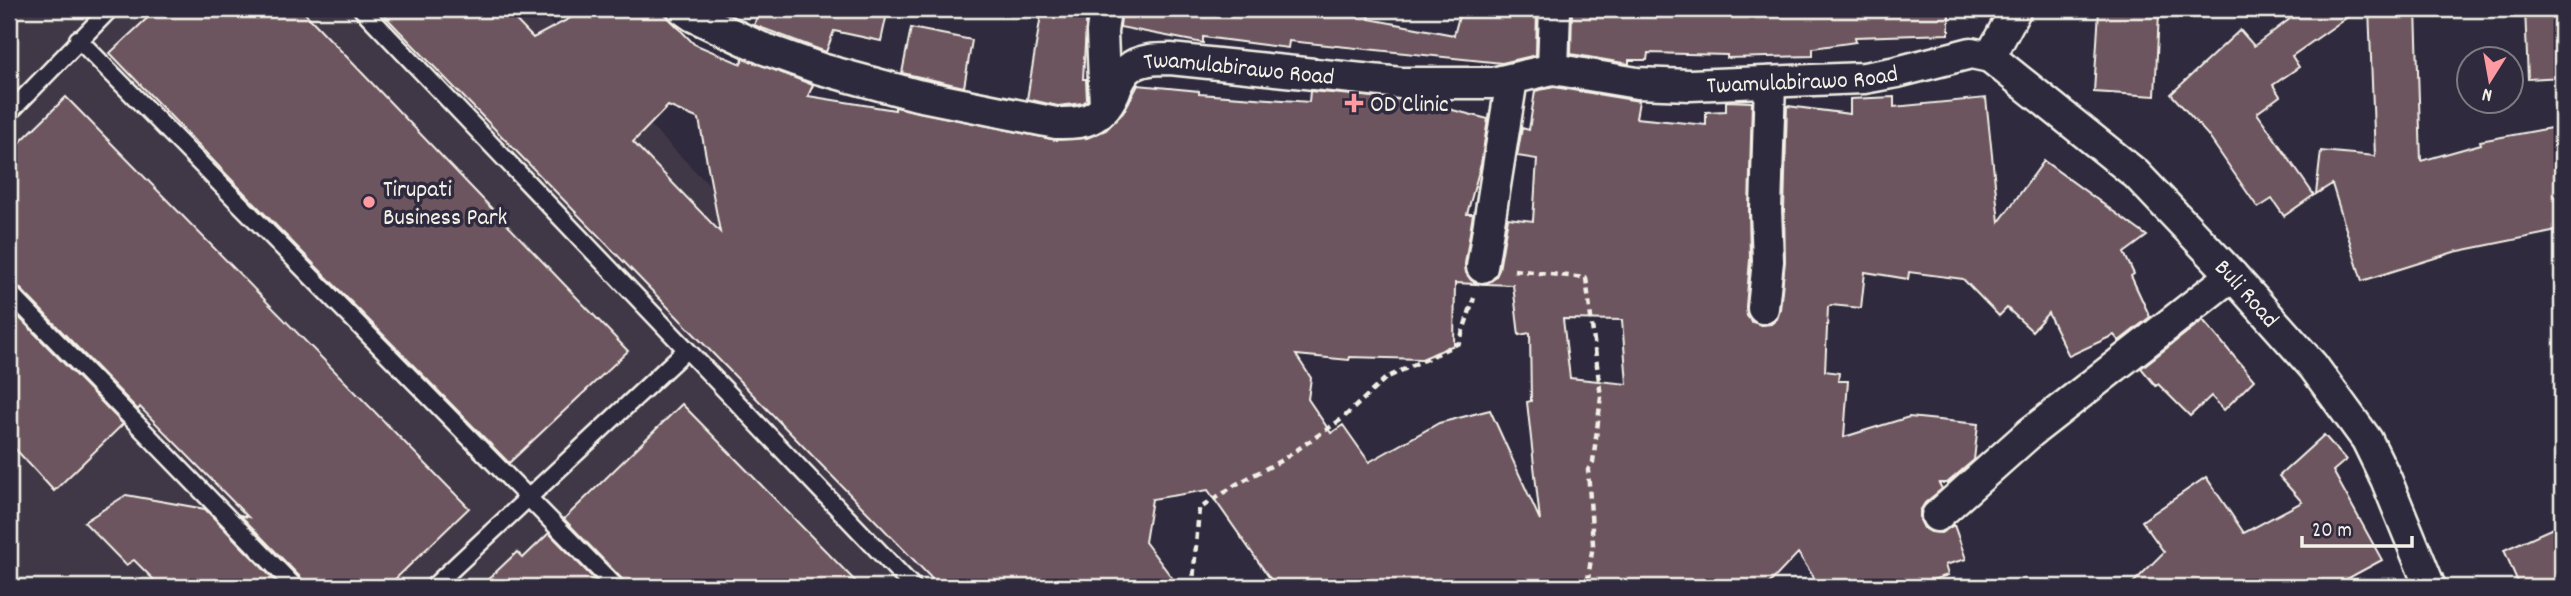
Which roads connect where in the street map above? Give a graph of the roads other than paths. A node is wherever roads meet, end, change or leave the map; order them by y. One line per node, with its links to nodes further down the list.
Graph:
1 (110, 9): 7 (lane)
2 (362, 9): 18 (lane)
3 (683, 9): 12 (street)
4 (1105, 9): 12 (street)
5 (1555, 9): 9 (street)
6 (2017, 9): 8 (street)
7 (78, 39): 13 (lane); 19 (lane)
8 (1990, 57): 11 (street, Twamulabirawo Road); 15 (street, Buli Road)
9 (1553, 69): 10 (street, Twamulabirawo Road); 11 (street, Twamulabirawo Road)
10 (1512, 79): 12 (street, Twamulabirawo Road); 14 (street)
11 (1770, 82): 17 (street)
12 (1105, 108)
13 (9, 113)
14 (1482, 267)
15 (2232, 275): 20 (street); 21 (street, Buli Road)
16 (9, 292): 22 (lane)
17 (1763, 308)
18 (685, 351): 19 (lane); 25 (lane)
19 (530, 498): 23 (lane); 24 (lane)
20 (1937, 516)
21 (2424, 585)
22 (295, 587)
23 (433, 587)
24 (616, 587)
25 (913, 587)

